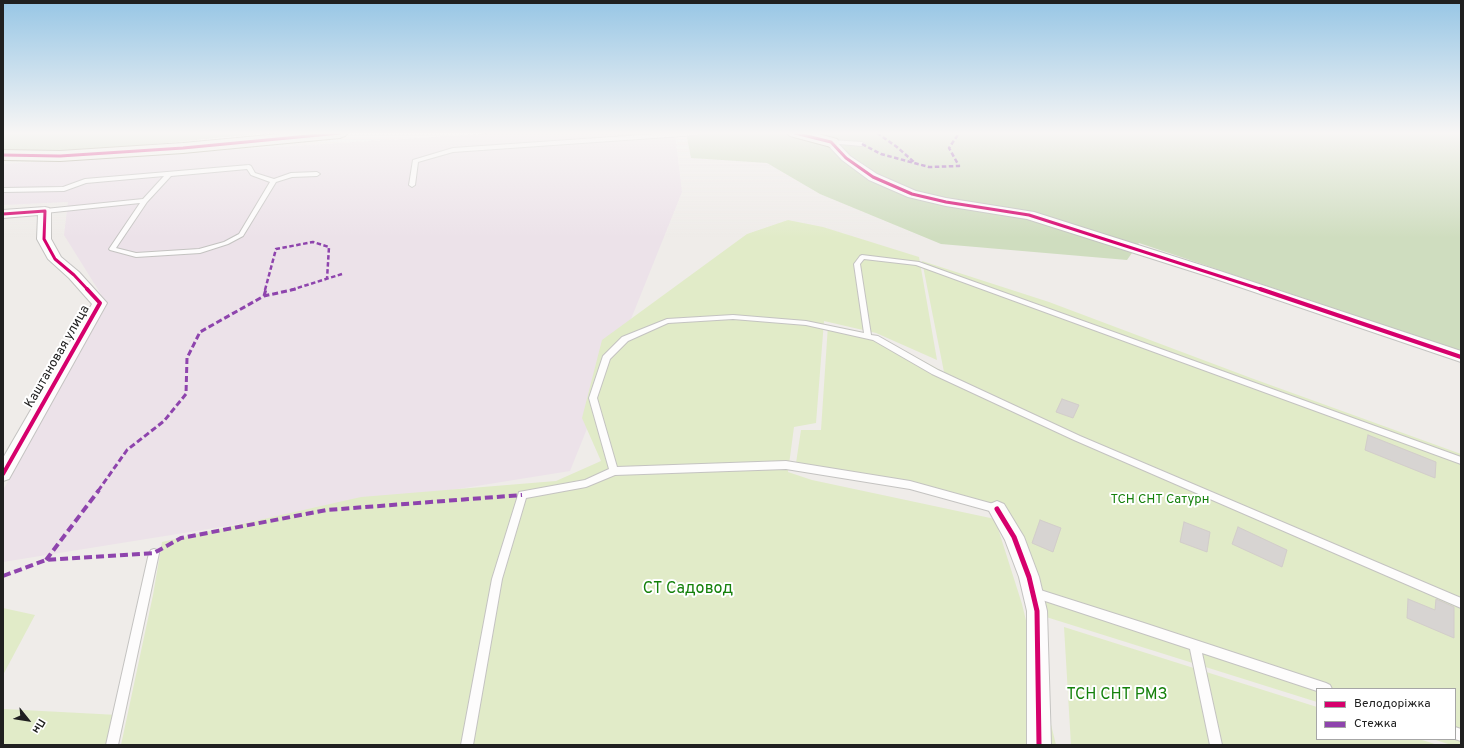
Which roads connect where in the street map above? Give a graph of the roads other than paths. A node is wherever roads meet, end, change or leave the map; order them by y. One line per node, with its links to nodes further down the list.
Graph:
1 (239, 168): 5 (lane)
2 (250, 168): 7 (lane)
3 (414, 168): 8 (lane)
4 (859, 168): 14 (street)
5 (169, 174): 9 (lane); 10 (lane)
6 (317, 174): 7 (lane)
7 (274, 181): 10 (lane)
8 (412, 185)
9 (3, 190)
10 (145, 201): 11 (lane)
11 (45, 212): 12 (street); 17 (street, Каштановая улица)
12 (3, 214)
13 (868, 337): 15 (lane); 16 (lane); 21 (lane)
14 (1461, 357)
15 (1461, 461)
16 (614, 471): 18 (lane); 25 (lane)
17 (3, 474)
18 (997, 509): 20 (street)
19 (154, 553): 24 (lane)
20 (1033, 593): 22 (lane); 26 (street)
21 (1461, 603)
22 (1195, 644): 23 (lane); 27 (lane)
23 (1323, 688)
24 (112, 745)
25 (468, 745)
26 (1040, 745)
27 (1216, 745)

